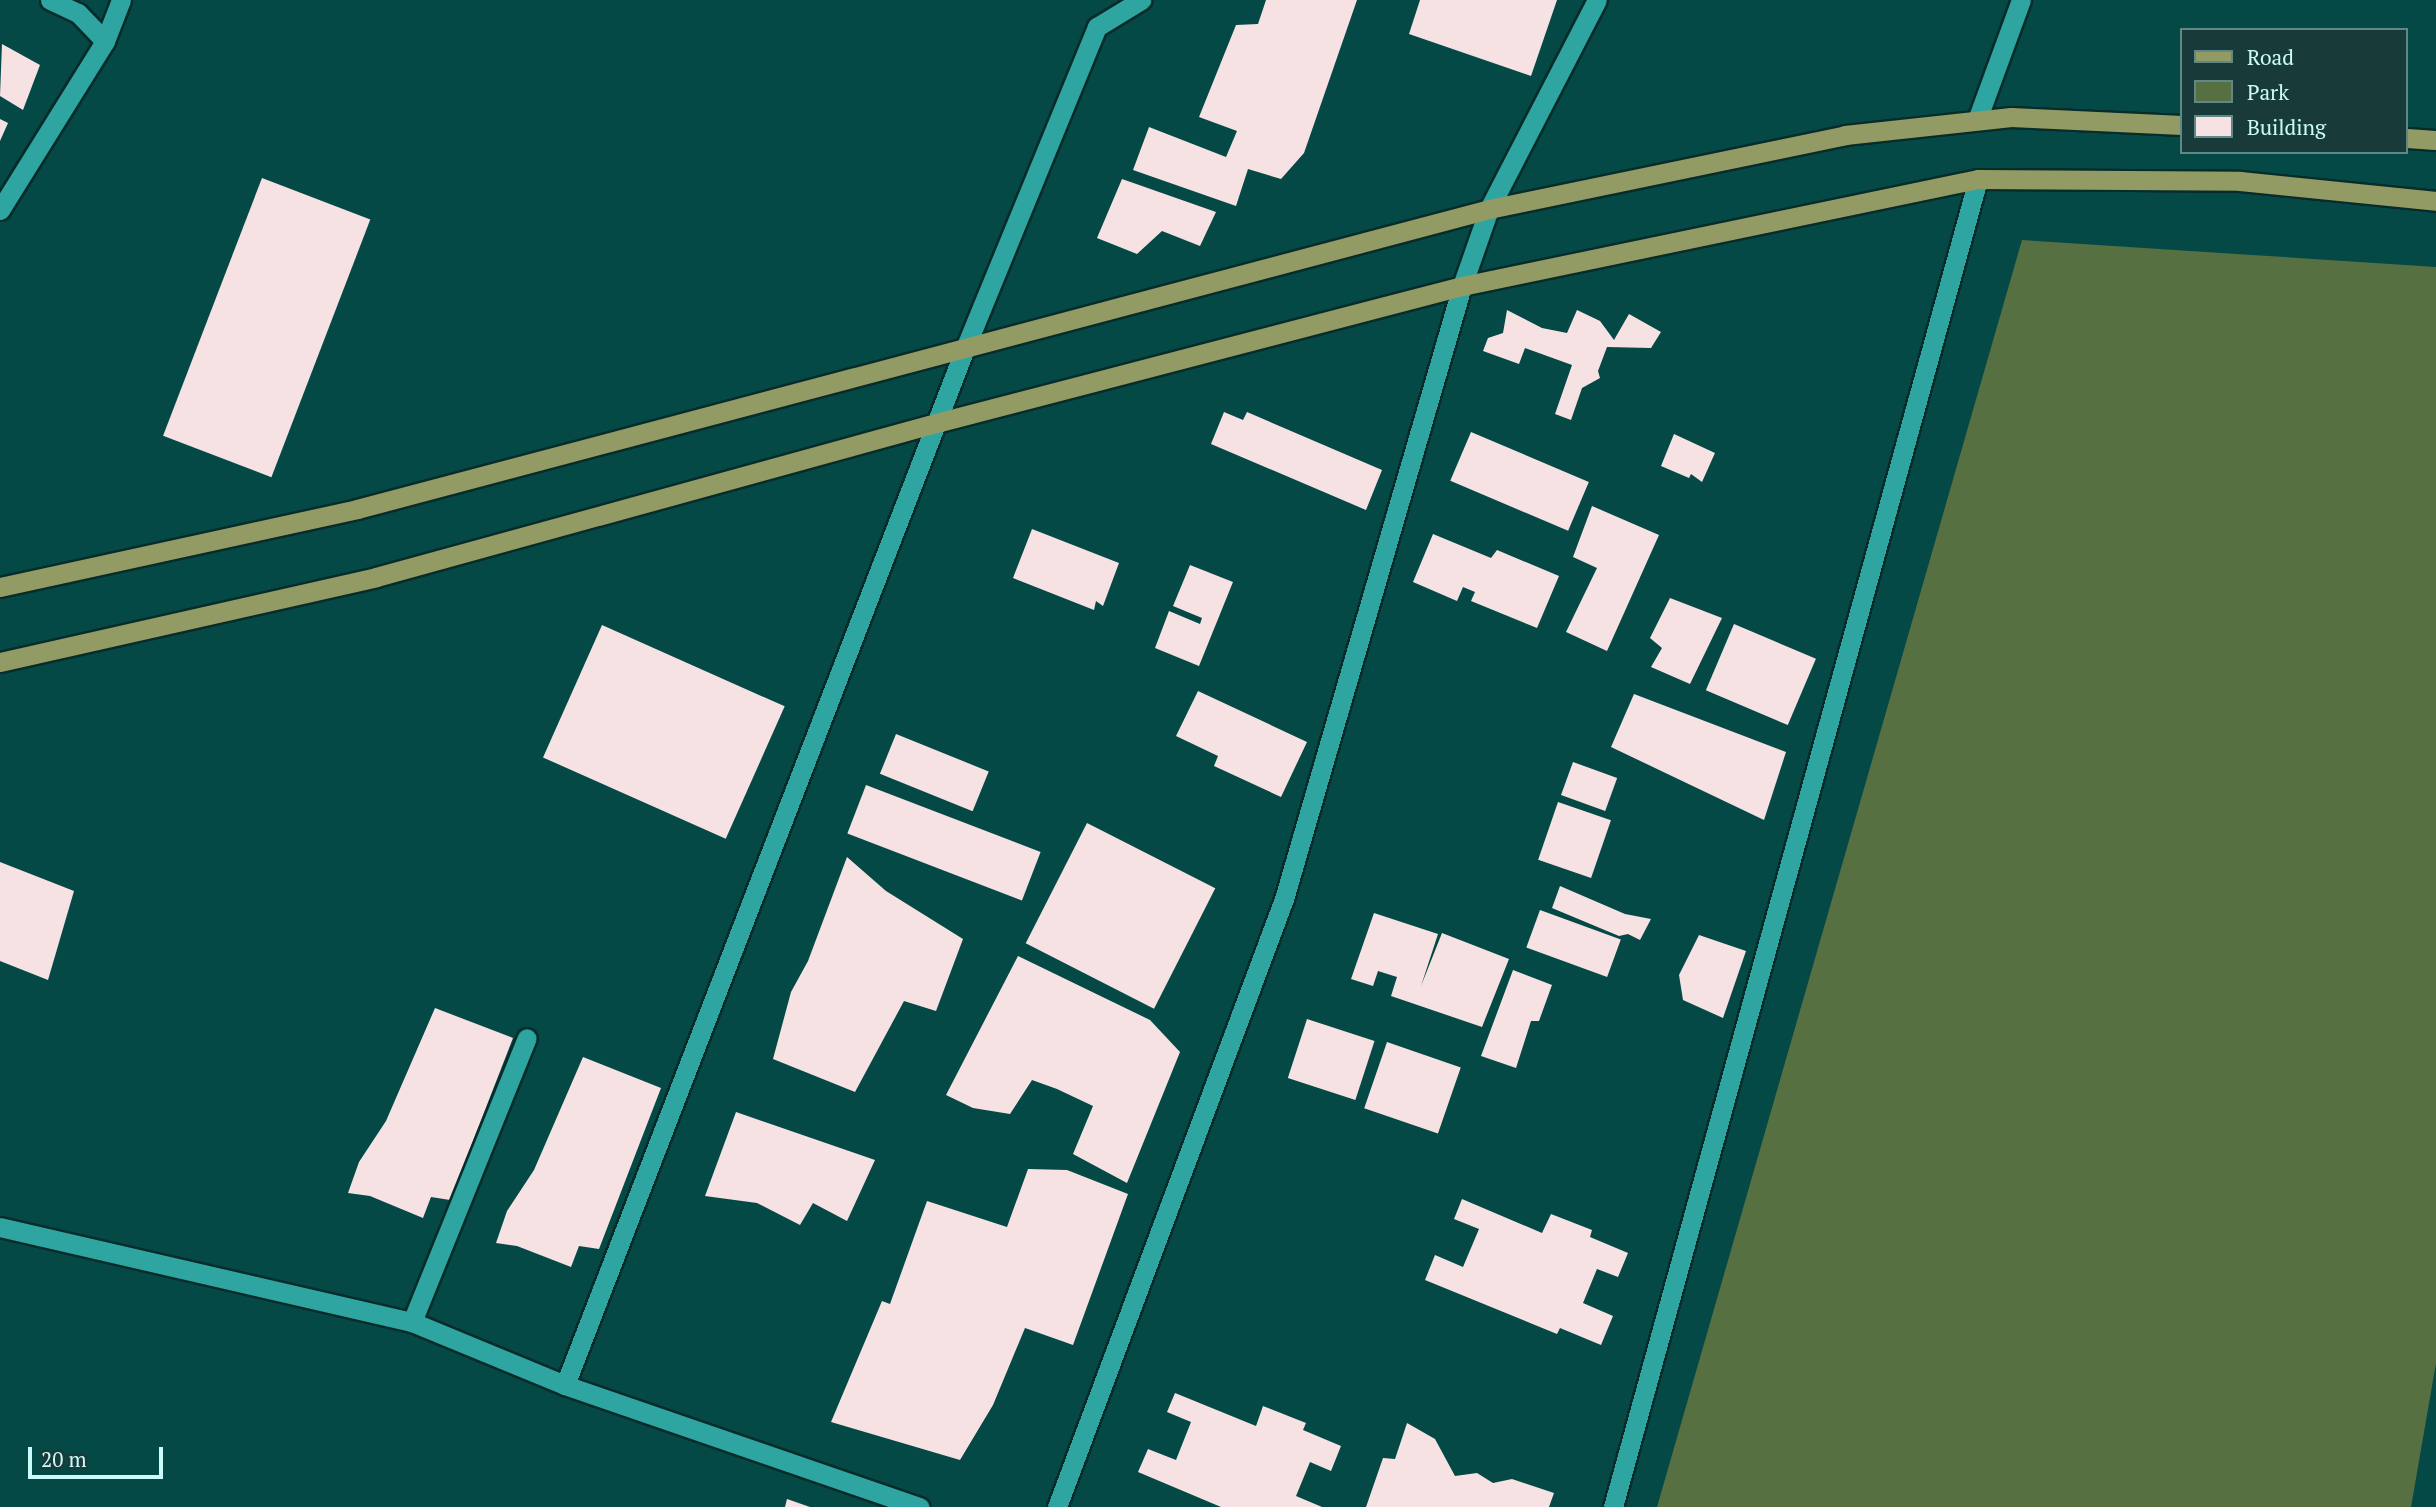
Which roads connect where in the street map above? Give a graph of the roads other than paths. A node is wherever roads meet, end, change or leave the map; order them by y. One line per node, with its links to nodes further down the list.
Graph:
1 (50, 0): 6 (street)
2 (121, 0): 6 (street)
3 (1141, 0): 16 (street)
4 (1597, 0): 13 (street)
5 (2021, 0): 7 (street)
6 (106, 41): 14 (street)
7 (1977, 120): 8 (main road); 13 (main road)
8 (2180, 125)
9 (2408, 138): 10 (main road)
10 (2436, 140)
11 (1978, 179): 12 (main road); 15 (main road); 26 (street)
12 (2436, 201)
13 (1489, 209): 15 (street); 16 (main road)
14 (0, 210)
15 (1462, 286): 17 (main road); 25 (street)
16 (965, 346): 17 (street); 18 (main road)
17 (936, 423): 19 (main road); 23 (street)
18 (0, 587)
19 (0, 663)
20 (527, 1038): 22 (street)
21 (0, 1227): 22 (street)
22 (412, 1322): 23 (street)
23 (565, 1385): 24 (street)
24 (920, 1507)
25 (1057, 1507)
26 (1613, 1507)

